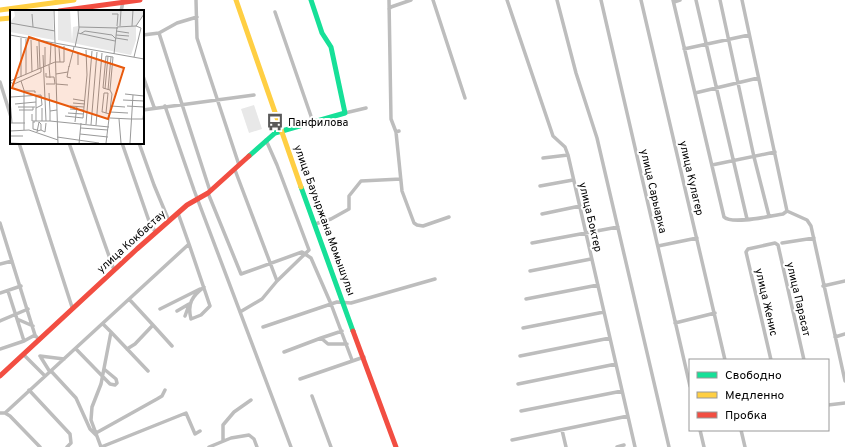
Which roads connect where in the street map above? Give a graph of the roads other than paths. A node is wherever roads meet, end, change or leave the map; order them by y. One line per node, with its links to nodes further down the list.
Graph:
1 (74, 0): 21 (main road)
2 (140, 0): 18 (main road)
3 (196, 0): 25 (street)
4 (236, 0): 51 (main road, улица Бауыржана Момышулы)
5 (311, 0): 49 (main road)
6 (389, 0): 20 (street)
7 (410, 0): 20 (street)
8 (433, 0): 41 (street)
9 (507, 0): 58 (street, улица Боктер)
10 (557, 0): 80 (street)
11 (601, 0): 90 (street, улица Сарыарка)
12 (641, 0): 84 (street, улица Кулагер)
13 (680, 0): 17 (street)
14 (696, 0): 32 (street)
15 (720, 0): 31 (street)
16 (742, 0): 30 (street)
17 (673, 1): 33 (street)
18 (123, 2): 19 (main road); 23 (street)
19 (96, 8): 22 (main road)
20 (389, 9): 65 (street)
21 (0, 10)
22 (71, 10)
23 (121, 10)
24 (275, 12): 50 (street)
25 (197, 17): 28 (street); 42 (street)
26 (10, 18): 27 (main road)
27 (0, 19)
28 (159, 33): 29 (street); 43 (street)
29 (144, 35)
30 (749, 35): 31 (street); 34 (street)
31 (728, 40): 32 (street); 37 (street)
32 (705, 45): 33 (street); 38 (street)
33 (684, 49): 39 (street)
34 (758, 78): 37 (street); 57 (street)
35 (144, 79): 45 (street)
36 (0, 82): 48 (street)
37 (737, 84): 38 (street); 59 (street)
38 (716, 89): 39 (street); 61 (street)
39 (695, 93): 63 (street)
40 (254, 95): 42 (street)
41 (465, 98)
42 (218, 100): 43 (street); 62 (street)
43 (182, 105): 44 (street); 68 (street)
44 (165, 106): 45 (street); 69 (street)
45 (154, 107): 47 (street)
46 (366, 108): 49 (street)
47 (144, 110)
48 (10, 113)
49 (345, 113): 50 (main road, улица Кокбастау)
50 (313, 122): 51 (main road, улица Кокбастау)
51 (282, 130): 52 (main road, улица Кокбастау); 79 (main road, улица Бауыржана Момышулы)
52 (266, 140): 62 (main road, улица Кокбастау); 91 (street)
53 (19, 144): 114 (street)
54 (69, 144): 96 (street)
55 (122, 144): 83 (street)
56 (139, 144): 77 (street)
57 (775, 152): 59 (street); 71 (street)
58 (568, 155): 60 (street); 66 (street, улица Боктер)
59 (754, 157): 61 (street); 74 (street)
60 (543, 158)
61 (734, 161): 63 (street); 76 (street)
62 (240, 165): 64 (main road, улица Кокбастау)
63 (712, 165): 76 (street)
64 (234, 170): 68 (main road, улица Кокбастау); 94 (street)
65 (401, 179): 75 (street); 79 (street)
66 (573, 180): 67 (street); 70 (street, улица Боктер)
67 (540, 186)
68 (209, 192): 69 (main road, улица Кокбастау); 94 (street)
69 (198, 200): 72 (main road, улица Кокбастау); 118 (street)
70 (580, 206): 73 (street); 82 (street, улица Боктер)
71 (787, 211): 74 (street); 85 (street)
72 (178, 213): 77 (main road, улица Кокбастау); 89 (street)
73 (542, 214)
74 (769, 216): 76 (street)
75 (449, 217)
76 (747, 219)
77 (169, 221): 83 (main road, улица Кокбастау)
78 (0, 223): 81 (street)
79 (315, 224): 107 (main road, улица Бауыржана Момышулы)
80 (618, 227): 82 (street); 194 (street)
81 (2, 232): 93 (street)
82 (586, 232): 86 (street); 92 (street, улица Боктер)
83 (156, 233): 96 (main road, улица Кокбастау)
84 (697, 238): 90 (street); 120 (street, улица Кулагер)
85 (814, 238): 88 (street); 103 (street)
86 (532, 243)
87 (775, 243): 150 (street, улица Женис); 151 (street, улица Парасат)
88 (782, 243)
89 (188, 244): 104 (street); 108 (street)
90 (658, 246): 124 (street, улица Сарыарка)
91 (306, 254): 94 (street); 99 (street); 113 (street)
92 (591, 259): 97 (street); 101 (street, улица Боктер)
93 (12, 261): 95 (street); 102 (street)
94 (270, 262): 99 (street)
95 (0, 264)
96 (114, 270): 114 (main road, улица Кокбастау)
97 (530, 271)
98 (435, 279): 111 (street)
99 (277, 281): 118 (street)
100 (845, 281): 103 (street)
101 (598, 285): 109 (street); 119 (street, улица Боктер)
102 (20, 286): 105 (street); 115 (street)
103 (823, 286): 134 (street)
104 (204, 287): 112 (street); 112 (street); 116 (street)
105 (8, 290): 106 (street); 122 (street)
106 (0, 293)
107 (341, 295): 110 (street); 111 (main road, улица Бауыржана Момышулы)
108 (129, 299): 125 (street); 126 (street)
109 (526, 299)
110 (337, 302): 111 (street); 113 (street)
111 (343, 302): 147 (main road, улица Бауыржана Момышулы)
112 (189, 304): 117 (street); 121 (street)
113 (331, 304): 128 (street); 130 (street)
114 (72, 308): 137 (main road, улица Кокбастау)
115 (28, 309): 122 (street); 127 (street)
116 (160, 309)
117 (177, 311)
118 (240, 312): 188 (street)
119 (604, 312): 129 (street); 136 (street, улица Боктер)
120 (715, 313): 124 (street); 149 (street, улица Кулагер)
121 (185, 316)
122 (17, 317): 123 (street); 127 (street); 138 (street)
123 (0, 321)
124 (676, 323): 162 (street, улица Сарыарка)
125 (103, 324): 131 (street); 142 (street)
126 (153, 325): 140 (street); 143 (street)
127 (33, 326): 132 (street)
128 (263, 327)
129 (523, 328)
130 (342, 331): 135 (street); 139 (street)
131 (111, 332): 143 (street); 154 (street)
132 (35, 334): 137 (street); 138 (street)
133 (845, 334): 134 (street)
134 (835, 337): 161 (street)
135 (321, 338): 139 (street); 144 (street)
136 (610, 338): 146 (street); 153 (street, улица Боктер)
137 (39, 340): 145 (main road, улица Кокбастау)
138 (24, 341): 141 (street)
139 (347, 344): 152 (street)
140 (172, 346)
141 (0, 349)
142 (76, 349): 148 (street); 159 (street)
143 (127, 349): 155 (street)
144 (284, 352)
145 (24, 354): 157 (main road, улица Кокбастау); 158 (street)
146 (520, 356)
147 (364, 357): 152 (street); 190 (main road, улица Бауыржана Момышулы)
148 (64, 359): 156 (street); 156 (street)
149 (725, 359)
150 (771, 359)
151 (804, 359)
152 (352, 360): 160 (street)
153 (616, 364): 163 (street); 166 (street, улица Боктер)
154 (104, 369): 159 (street); 159 (street)
155 (148, 371)
156 (50, 372): 158 (street); 179 (street)
157 (0, 376)
158 (45, 376): 164 (street)
159 (103, 376): 179 (street)
160 (300, 379)
161 (845, 381)
162 (689, 382)
163 (518, 384)
164 (29, 390): 172 (street); 184 (street)
165 (165, 390): 179 (street)
166 (622, 391): 171 (street); 174 (street, улица Боктер)
167 (312, 396): 189 (street)
168 (251, 400): 181 (street)
169 (845, 403): 170 (street)
170 (829, 405)
171 (521, 411)
172 (5, 413): 173 (street); 183 (street)
173 (0, 414)
174 (628, 416): 175 (street); 193 (street, улица Боктер)
175 (562, 430): 180 (street); 191 (street)
176 (200, 431): 185 (street)
177 (700, 431): 195 (street)
178 (741, 431): 196 (street)
179 (97, 434): 185 (street)
180 (512, 440)
181 (224, 441): 186 (street); 187 (street)
182 (624, 446): 192 (street)
183 (40, 447)
184 (66, 447)
185 (101, 447)
186 (209, 447)
187 (257, 447)
188 (292, 447)
189 (331, 447)
190 (396, 447)
191 (566, 447)
192 (617, 447)
193 (635, 447)
194 (669, 447)
195 (704, 447)
196 (745, 447)

